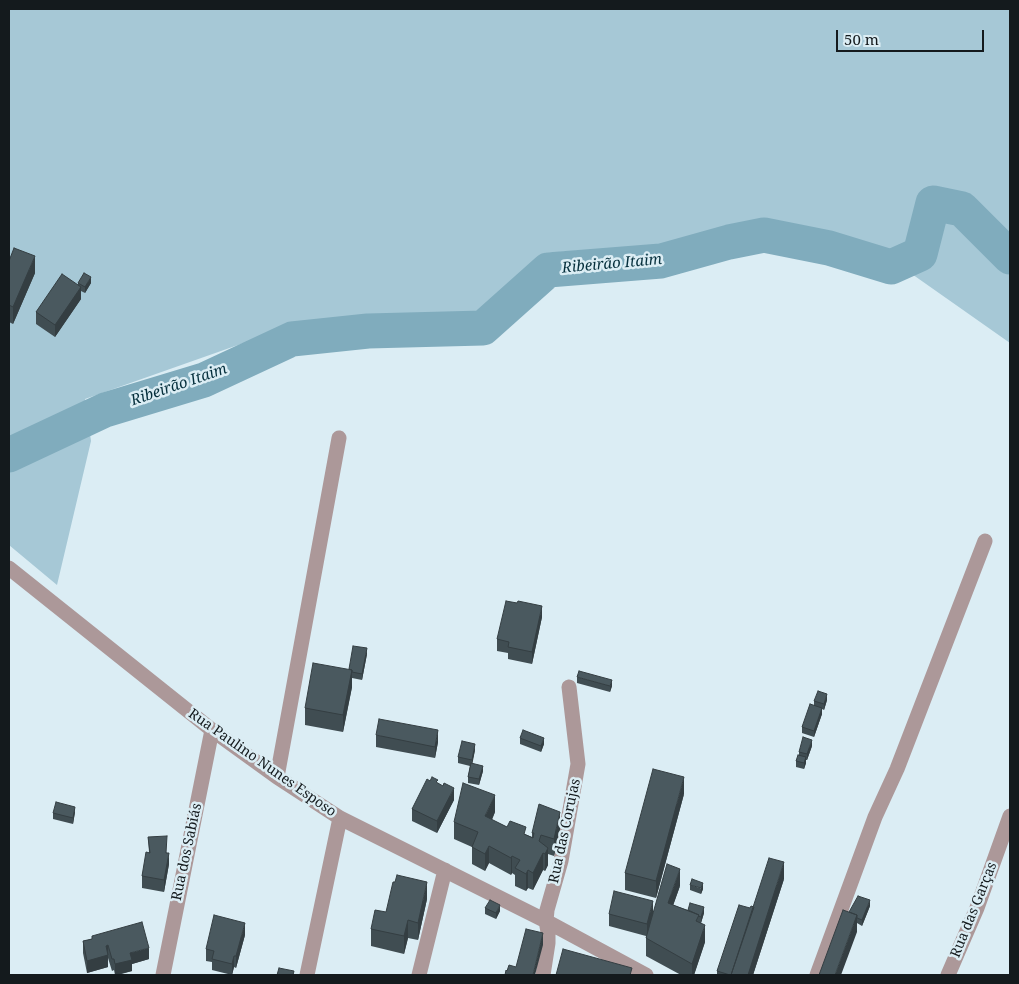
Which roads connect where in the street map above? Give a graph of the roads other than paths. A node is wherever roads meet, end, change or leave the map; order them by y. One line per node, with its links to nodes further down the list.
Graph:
1 (339, 438): 6 (street)
2 (985, 541): 16 (street)
3 (9, 568): 5 (street, Rua Paulino Nunes Esposo)
4 (569, 687): 10 (street, Rua das Corujas)
5 (212, 730): 6 (street, Rua Paulino Nunes Esposo); 11 (street, Rua dos Sabiás)
6 (277, 777): 8 (street, Rua Paulino Nunes Esposo)
7 (1010, 816): 17 (street, Rua das Garças)
8 (340, 818): 9 (street, Rua Paulino Nunes Esposo); 12 (street)
9 (445, 870): 10 (street, Rua Paulino Nunes Esposo); 13 (street)
10 (546, 921): 14 (street, Rua das Corujas); 15 (street, Rua Paulino Nunes Esposo)
11 (163, 975)
12 (307, 975)
13 (419, 975)
14 (543, 975)
15 (646, 975)
16 (817, 975)
17 (948, 975)

